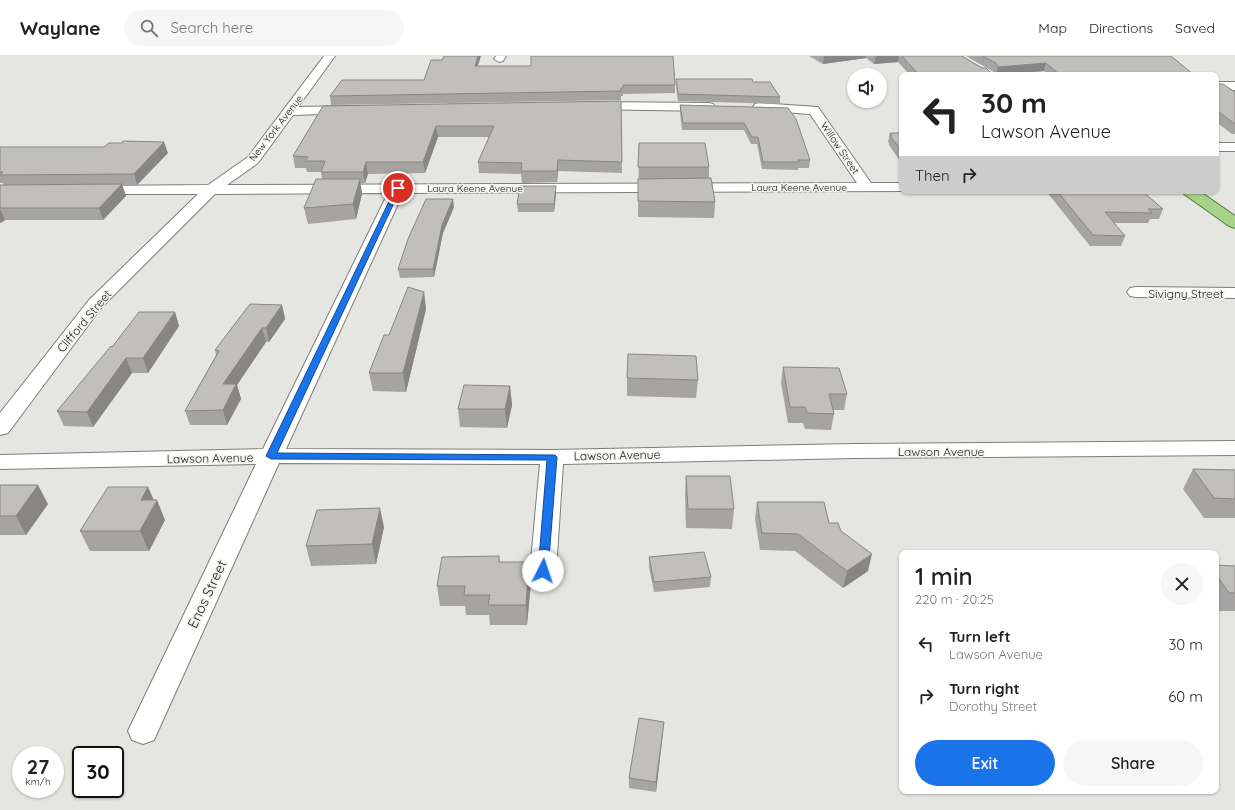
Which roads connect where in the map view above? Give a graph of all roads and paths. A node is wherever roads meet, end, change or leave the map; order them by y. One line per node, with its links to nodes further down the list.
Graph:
1 (330, 56): 8 (street, New York Avenue)
2 (1219, 86): 3 (street)
3 (1235, 86)
4 (577, 106): 5 (street)
5 (719, 107)
6 (750, 107): 11 (street, Willow Street)
7 (367, 109): 8 (street)
8 (290, 110): 14 (street, New York Avenue)
9 (1219, 147): 10 (street)
10 (1235, 147)
11 (867, 187): 12 (street, Laura Keene Avenue); 13 (street, Laura Keene Avenue)
12 (899, 187)
13 (398, 188): 14 (street, Laura Keene Avenue); 22 (street, Enos Street)
14 (212, 189): 15 (street, Laura Keene Avenue); 20 (street, Clifford Street)
15 (80, 190)
16 (1193, 194): 17 (main road)
17 (1235, 222)
18 (1136, 292): 19 (street, Sivigny Street)
19 (1235, 293)
20 (0, 428)
21 (1235, 448): 23 (street, Lawson Avenue)
22 (271, 456): 23 (street, Lawson Avenue); 24 (street, Lawson Avenue); 26 (street, Enos Street)
23 (552, 457): 25 (street)
24 (0, 462)
25 (543, 571)
26 (143, 731)

